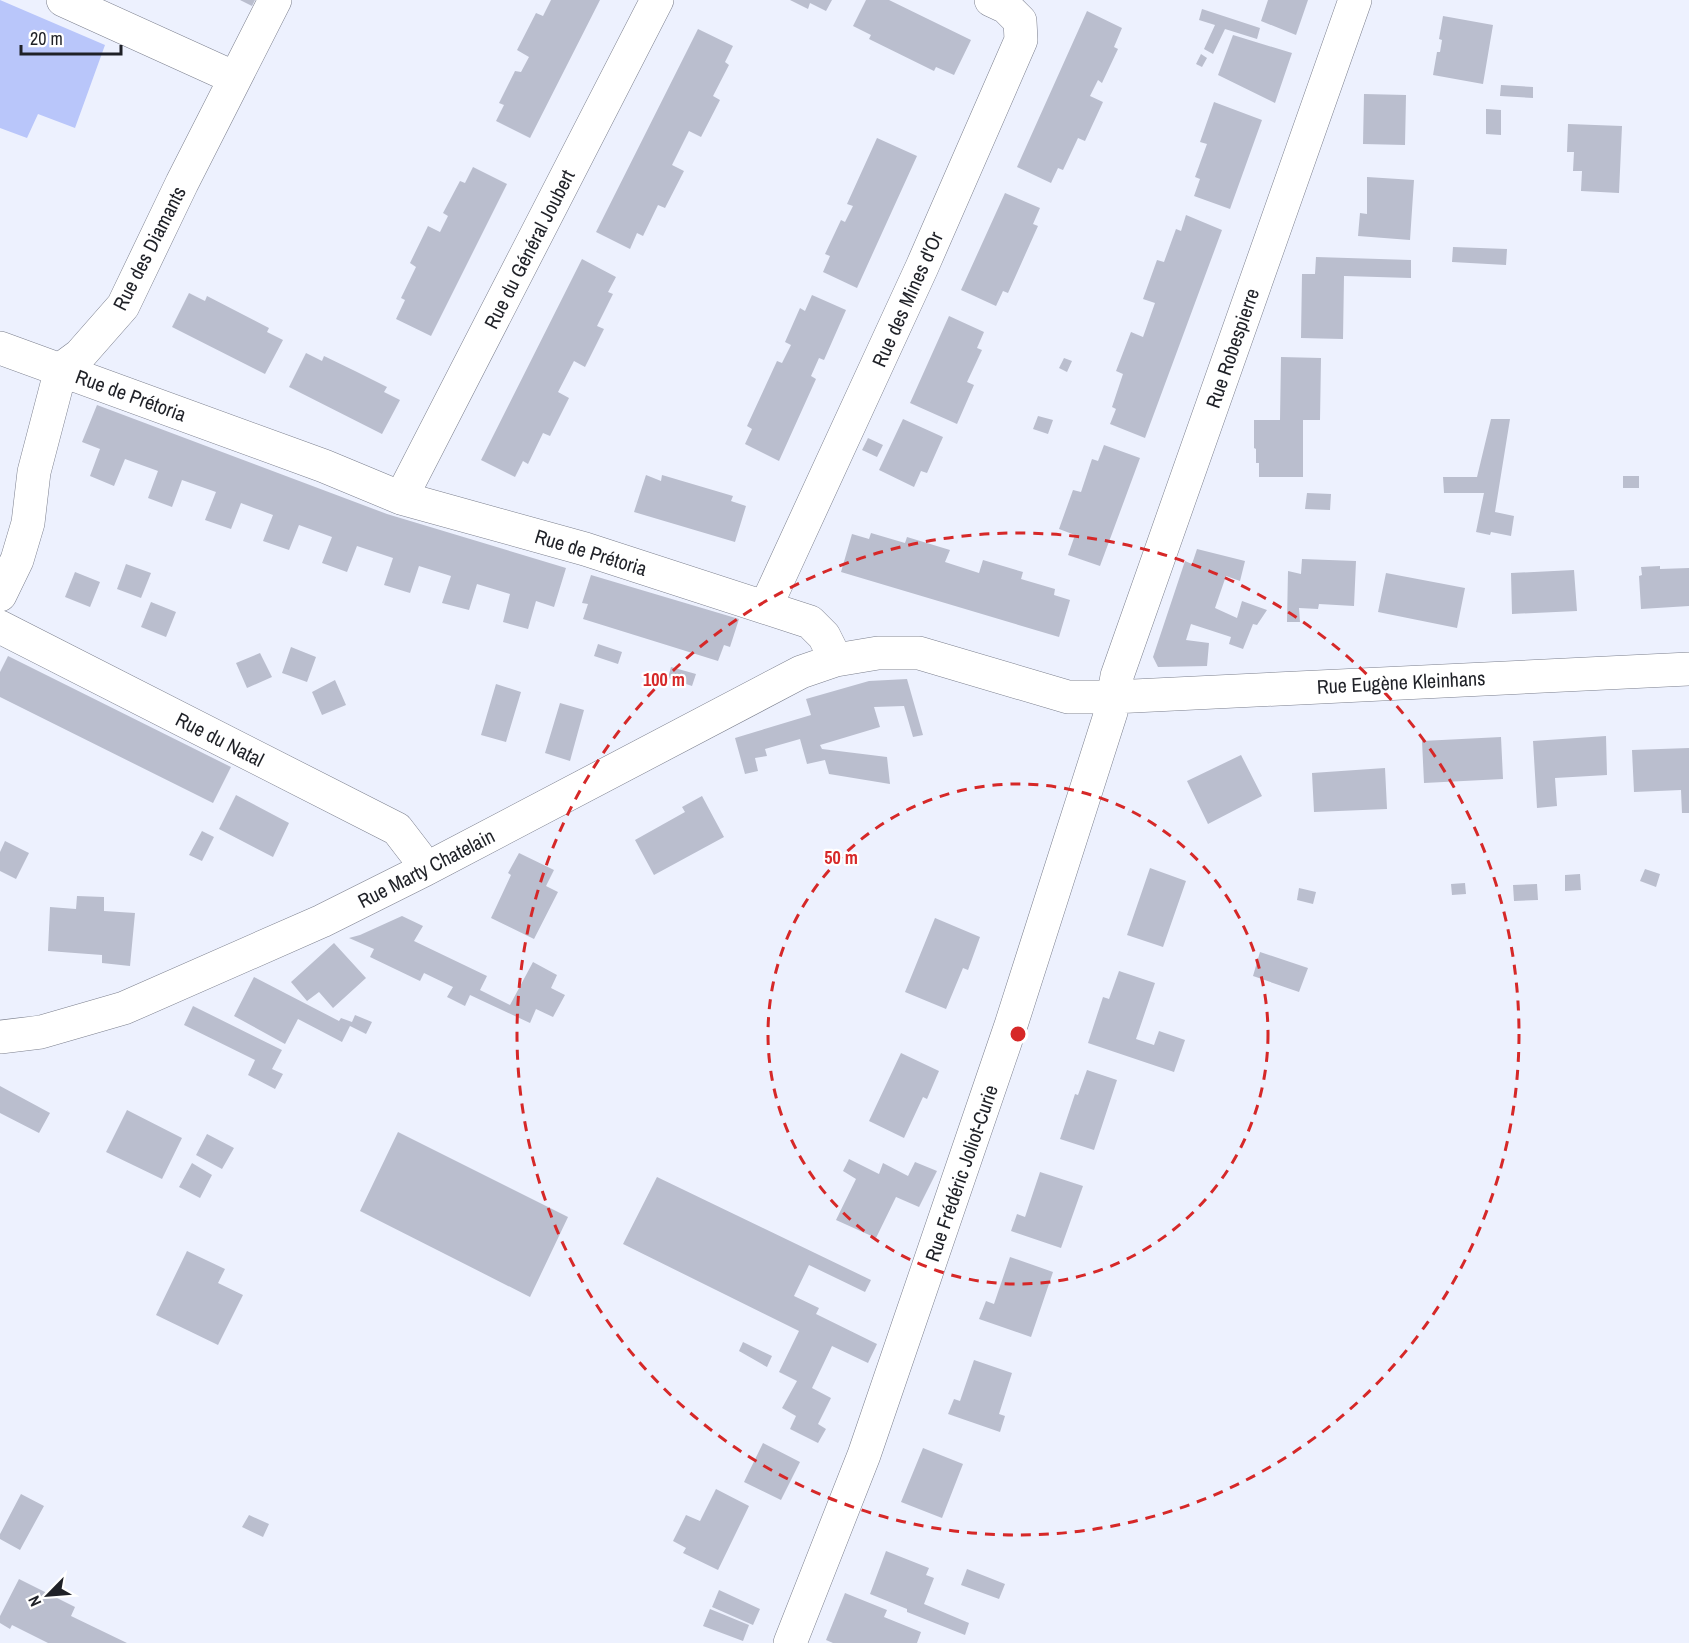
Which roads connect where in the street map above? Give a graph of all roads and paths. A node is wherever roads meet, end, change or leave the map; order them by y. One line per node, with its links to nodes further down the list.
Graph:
1 (63, 0): 6 (street)
2 (275, 0): 6 (street, Rue des Diamants)
3 (657, 0): 9 (street, Rue du Général Joubert)
4 (991, 0): 11 (street, Rue des Mines d'Or)
5 (1354, 0): 15 (street, Rue Robespierre)
6 (235, 78): 8 (street, Rue des Diamants)
7 (0, 348): 8 (street, Rue de Prétoria)
8 (61, 369): 9 (street, Rue de Prétoria); 10 (street)
9 (401, 498): 11 (street, Rue de Prétoria)
10 (0, 595)
11 (766, 606): 13 (street, Rue de Prétoria)
12 (0, 627): 16 (street, Rue du Natal)
13 (836, 660): 15 (street); 16 (street, Rue Marty Chatelain)
14 (1689, 669): 15 (street, Rue Eugène Kleinhans)
15 (1113, 697): 18 (street, Rue Frédéric Joliot-Curie)
16 (424, 870): 17 (street, Rue Marty Chatelain)
17 (0, 1037)
18 (790, 1643)

